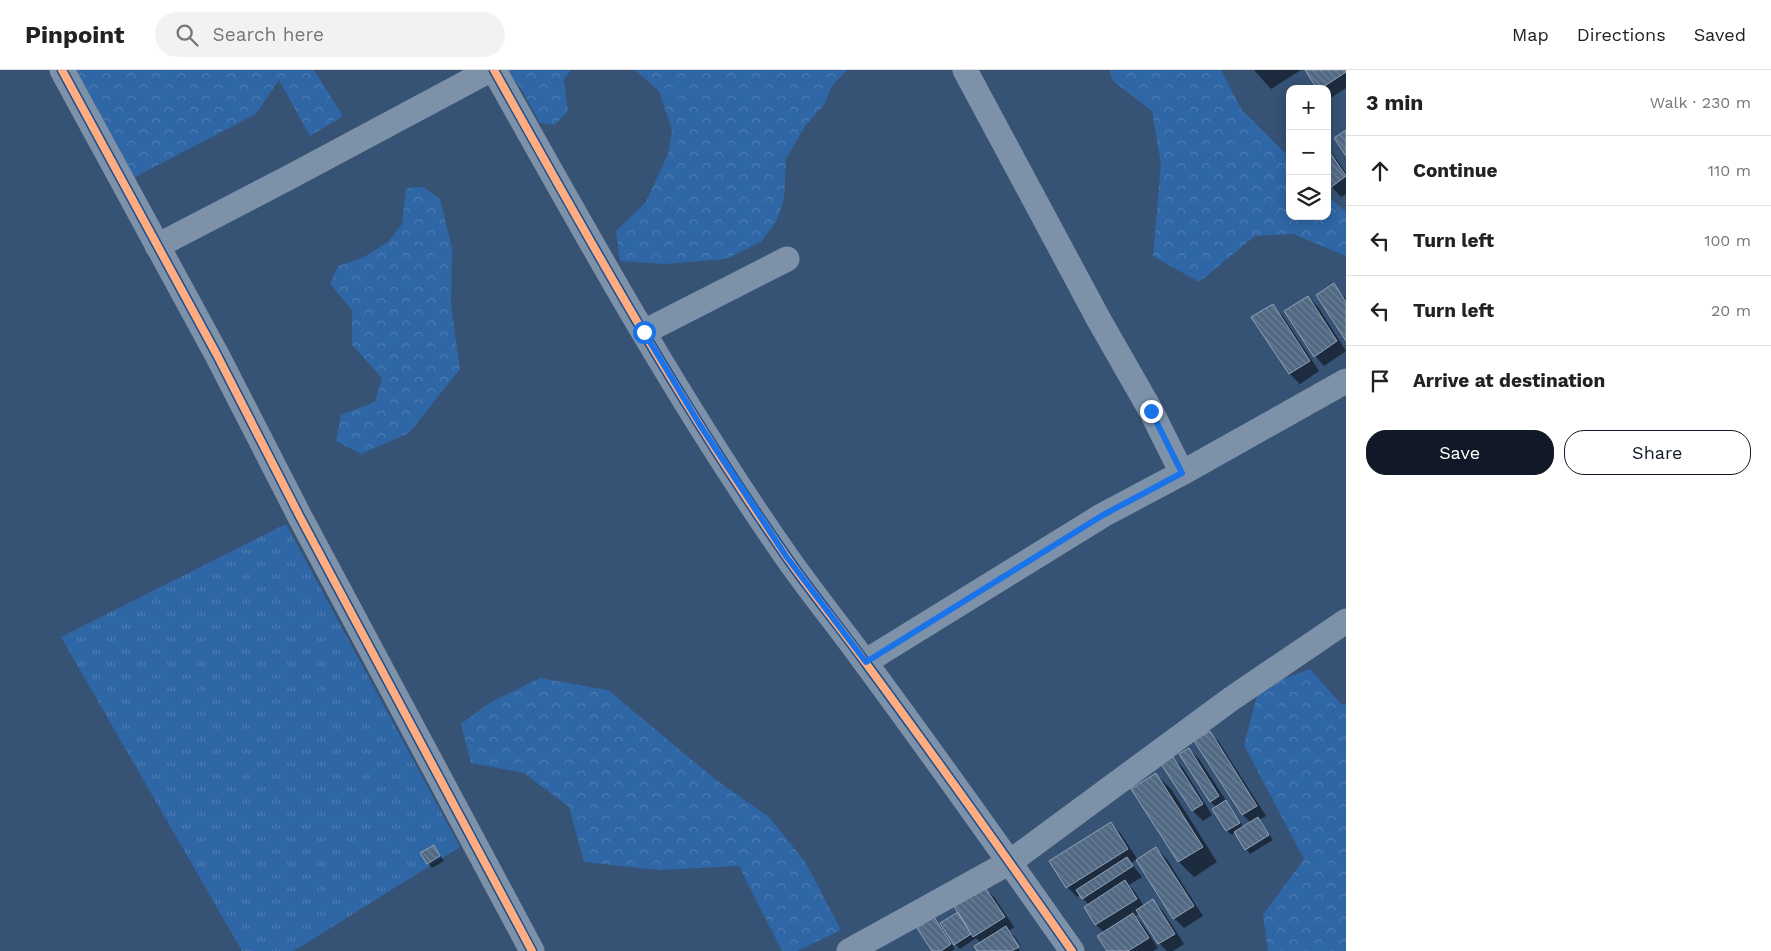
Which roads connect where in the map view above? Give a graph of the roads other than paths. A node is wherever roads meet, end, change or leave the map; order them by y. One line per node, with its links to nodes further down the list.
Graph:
1 (62, 70): 4 (street)
2 (492, 70): 4 (street); 6 (street)
3 (965, 70): 8 (street)
4 (157, 246): 12 (street)
5 (787, 259): 6 (street)
6 (644, 332): 10 (street)
7 (1346, 381): 8 (street)
8 (1182, 473): 10 (street)
9 (1346, 621): 11 (street)
10 (866, 662): 11 (street)
11 (1010, 862): 13 (street); 14 (street)
12 (532, 951)
13 (849, 951)
14 (1072, 951)

